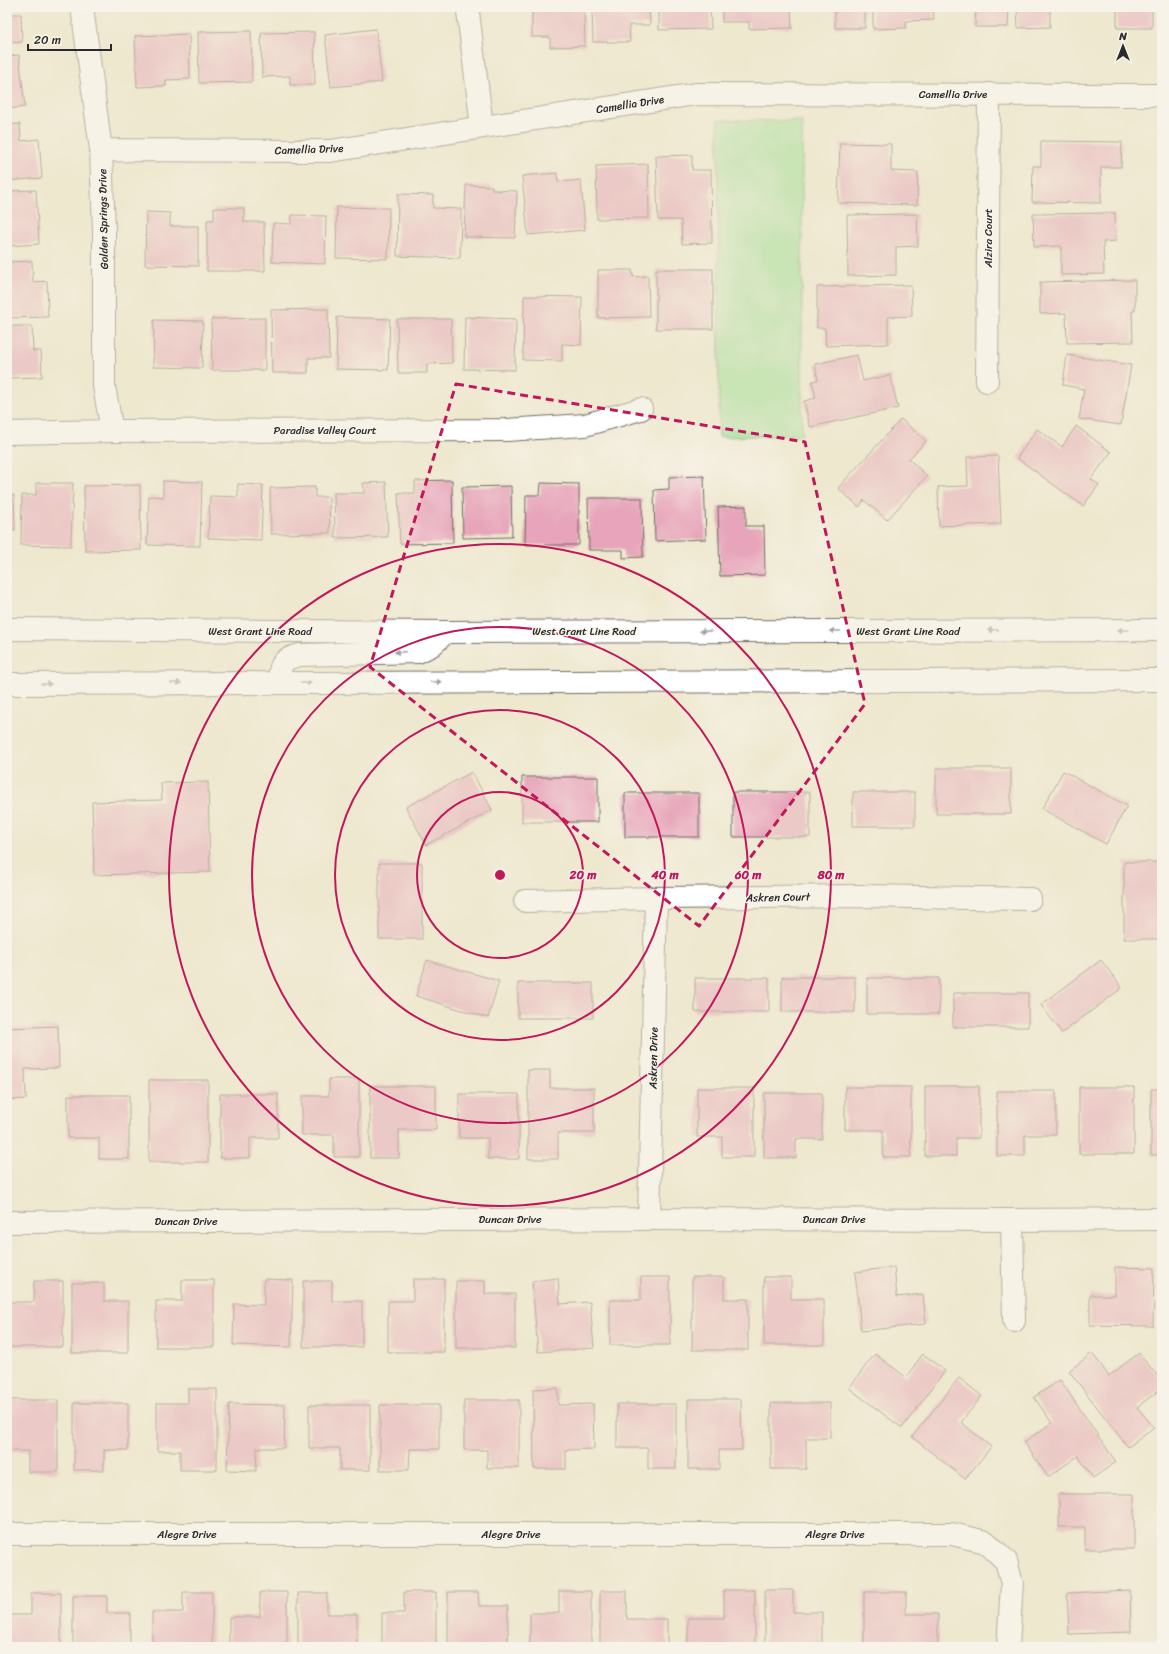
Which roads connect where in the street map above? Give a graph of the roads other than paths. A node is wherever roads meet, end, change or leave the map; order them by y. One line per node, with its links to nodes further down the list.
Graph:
1 (82, 7): 6 (street, Golden Springs Drive)
2 (468, 12): 5 (street)
3 (989, 94): 4 (street, Camellia Drive); 5 (street, Camellia Drive); 7 (street, Alzira Court)
4 (1162, 95)
5 (482, 127): 6 (street, Camellia Drive)
6 (101, 150): 9 (street, Golden Springs Drive)
7 (987, 381)
8 (641, 410): 9 (street, Paradise Valley Court)
9 (112, 432): 10 (street, Paradise Valley Court)
10 (7, 434)
11 (7, 629): 13 (street, West Grant Line Road)
12 (1162, 630): 13 (street, West Grant Line Road, one-way to 13)
13 (446, 632): 15 (street, one-way to 15)
14 (1162, 680): 15 (street, one-way to 14)
15 (279, 683): 16 (street, one-way to 15)
16 (7, 684)
17 (656, 898): 18 (street, Askren Court); 19 (street, Askren Court); 21 (street, Askren Drive)
18 (1030, 899)
19 (525, 901)
20 (1162, 1218): 22 (street, Duncan Drive)
21 (649, 1219): 22 (street, Duncan Drive); 23 (street, Duncan Drive)
22 (1012, 1220): 24 (street)
23 (7, 1222)
24 (1014, 1321)
25 (7, 1534): 26 (street, Alegre Drive)
26 (1008, 1647)

